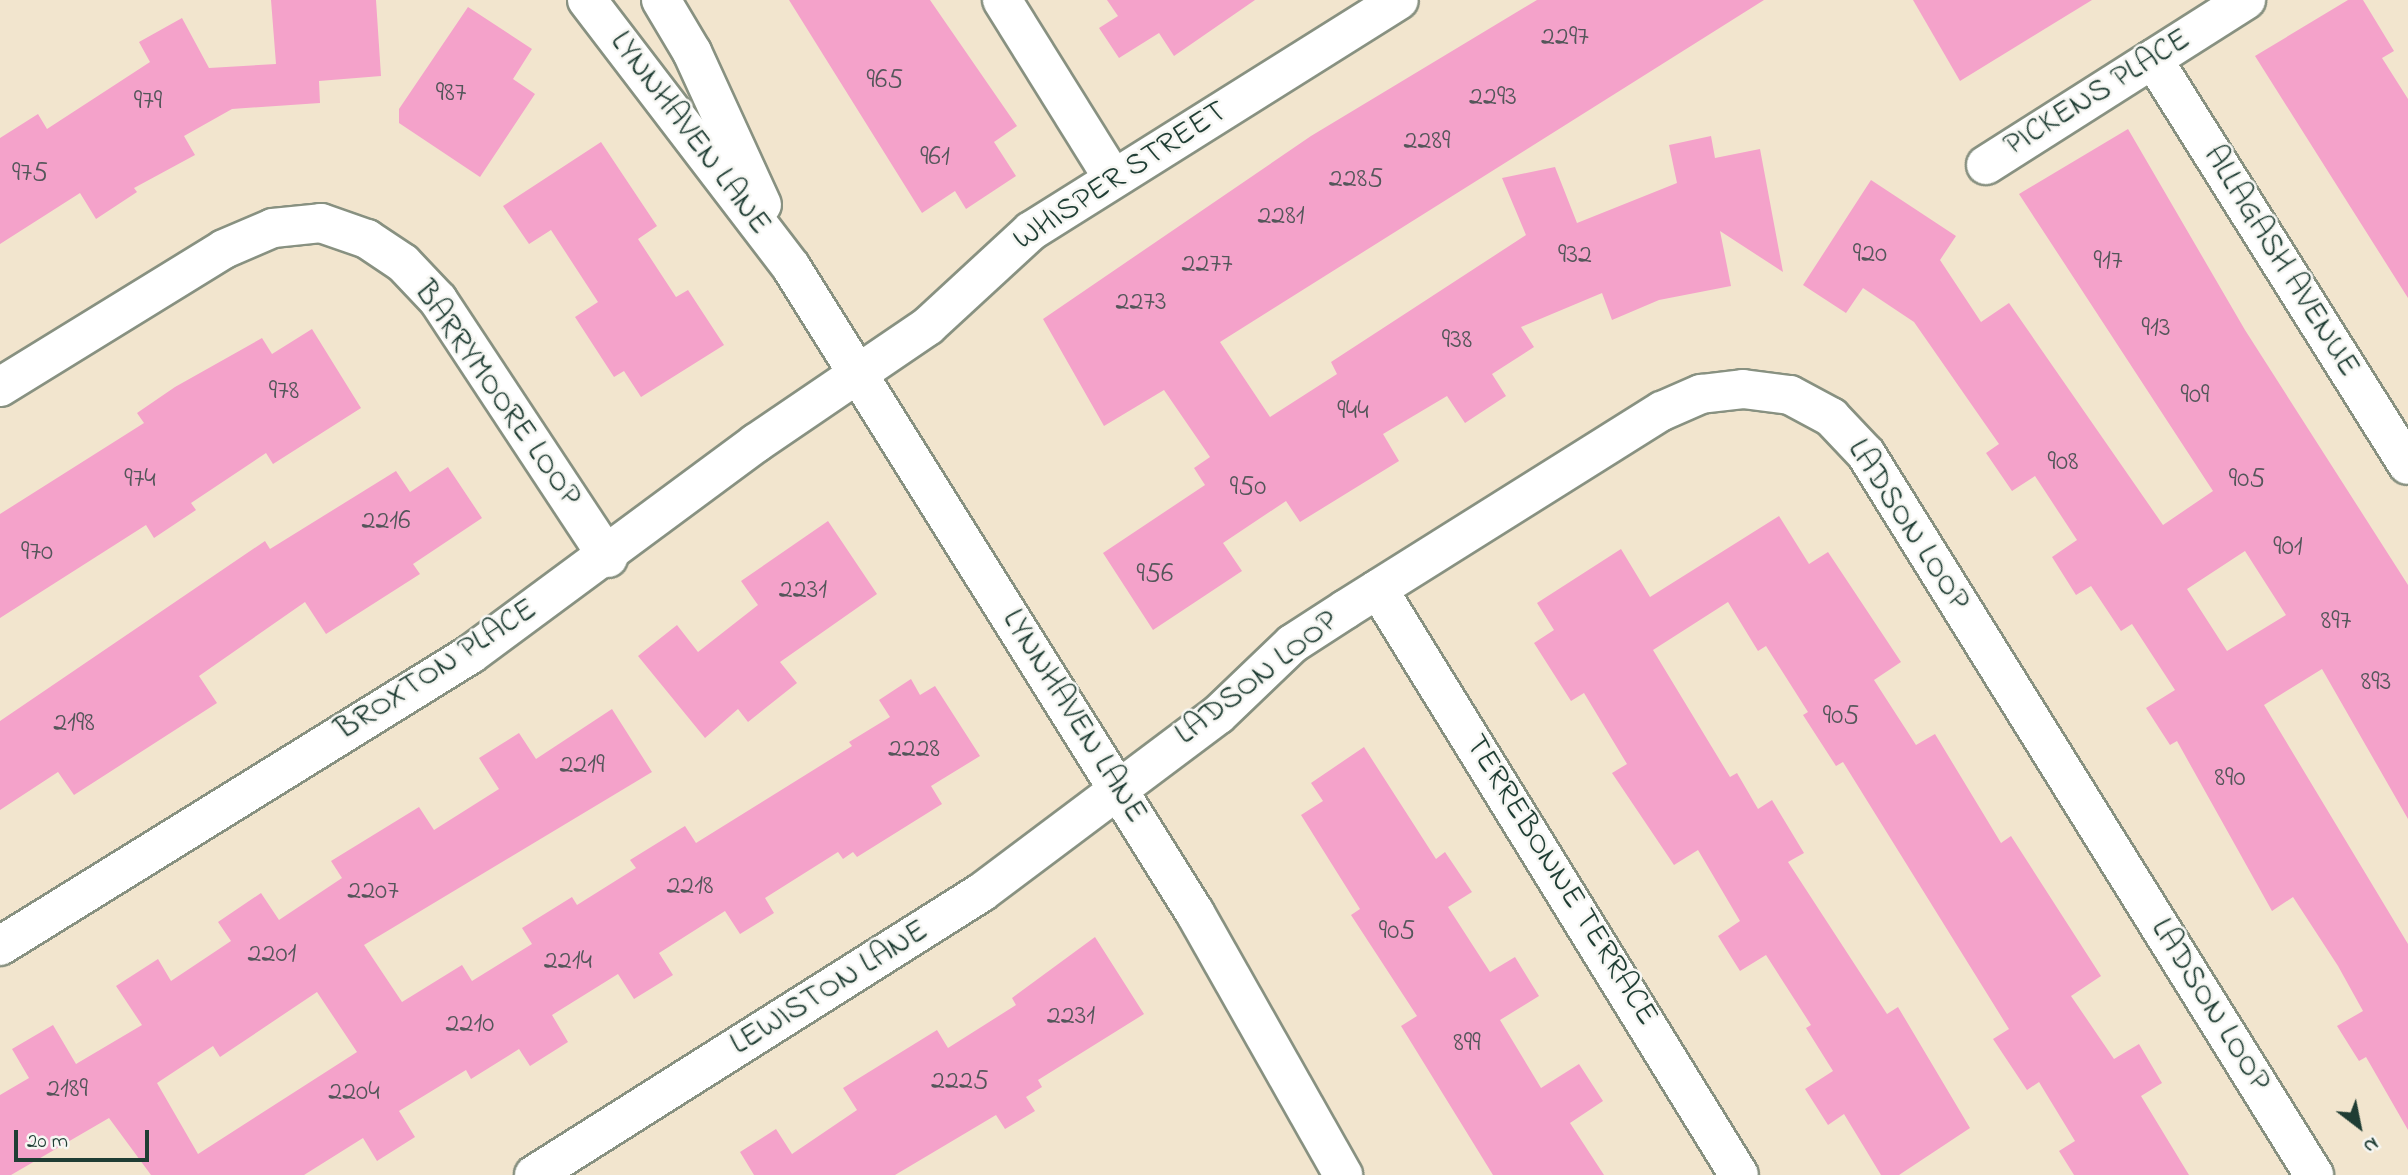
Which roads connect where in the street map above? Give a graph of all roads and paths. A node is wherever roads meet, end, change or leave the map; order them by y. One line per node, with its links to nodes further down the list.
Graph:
1 (587, 0): 9 (street, LYNNHAVEN LANE)
2 (661, 0): 9 (street, LYNNHAVEN LANE)
3 (1002, 0): 8 (street)
4 (1399, 0): 8 (street, WHISPER STREET)
5 (2245, 0): 6 (street, PICKENS PLACE)
6 (2152, 59): 7 (street, PICKENS PLACE); 12 (street, ALLAGASH AVENUE)
7 (1986, 165)
8 (1113, 178): 10 (street, WHISPER STREET)
9 (791, 267): 10 (street, LYNNHAVEN LANE)
10 (857, 372): 13 (street, BROXTON PLACE); 15 (street, LYNNHAVEN LANE)
11 (0, 387): 13 (street, BARRYMOORE LOOP)
12 (2408, 465)
13 (608, 558): 16 (street, BROXTON PLACE)
14 (1378, 589): 15 (street, LADSON LOOP); 19 (street, TERREBONNE TERRACE); 20 (street, LADSON LOOP)
15 (1119, 791): 17 (street, LEWISTON LANE); 18 (street, LYNNHAVEN LANE)
16 (0, 946)
17 (534, 1175)
18 (1343, 1175)
19 (1739, 1175)
20 (2314, 1175)

